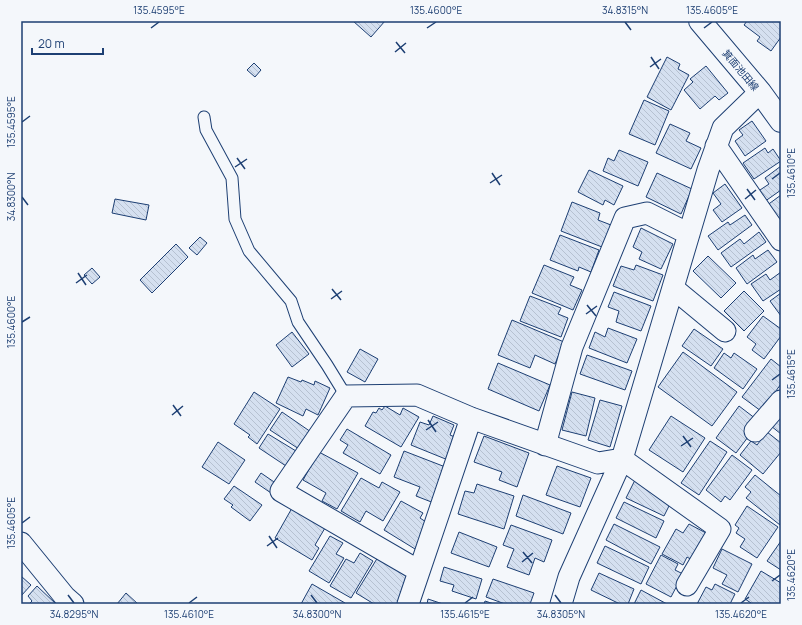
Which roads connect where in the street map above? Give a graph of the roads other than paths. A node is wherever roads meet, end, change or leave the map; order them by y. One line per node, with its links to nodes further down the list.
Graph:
1 (700, 21): 2 (main road, 箕面池田線)
2 (760, 92): 4 (main road, 箕面池田線); 5 (street)
3 (204, 117): 10 (lane)
4 (781, 121)
5 (716, 146): 6 (street); 7 (street)
6 (689, 234): 8 (street); 14 (street)
7 (781, 240)
8 (673, 288): 9 (street); 15 (street)
9 (725, 331)
10 (346, 396): 12 (street); 17 (street)
11 (781, 401): 13 (street)
12 (471, 418): 14 (street); 17 (street)
13 (755, 431)
14 (545, 445): 15 (street)
15 (622, 459): 18 (street); 21 (street)
16 (21, 543): 19 (street)
17 (419, 571): 20 (street)
18 (687, 585)
19 (73, 604)
20 (408, 604)
21 (561, 604)

